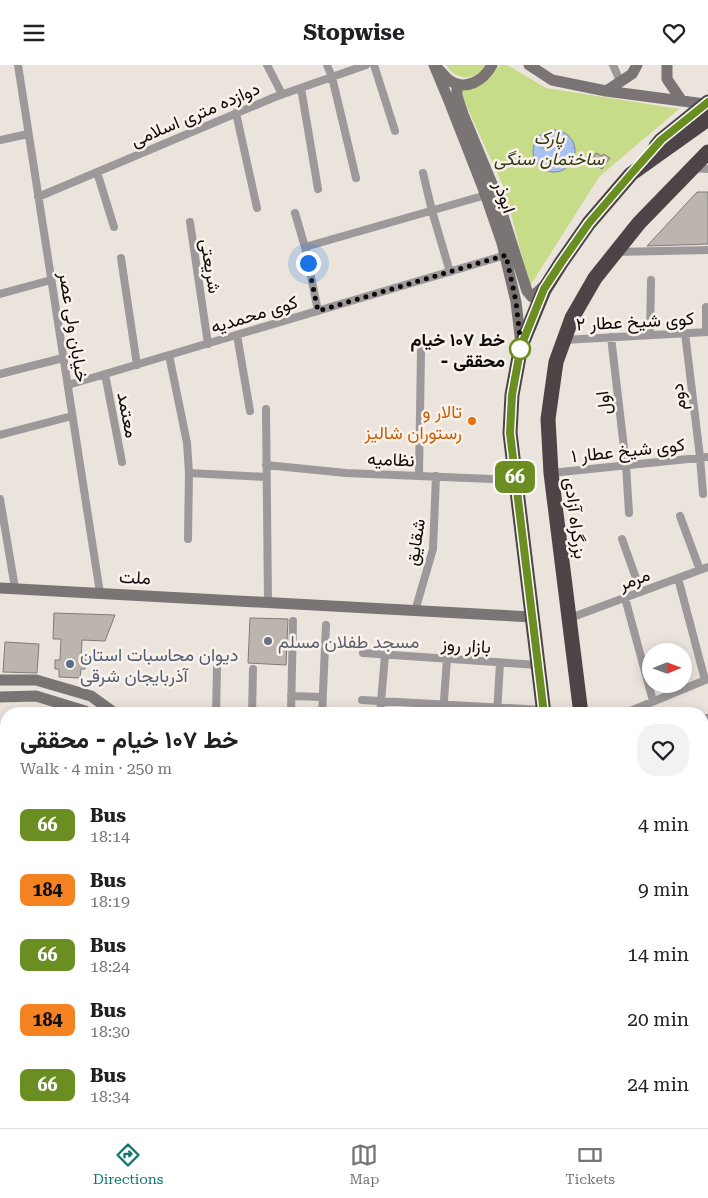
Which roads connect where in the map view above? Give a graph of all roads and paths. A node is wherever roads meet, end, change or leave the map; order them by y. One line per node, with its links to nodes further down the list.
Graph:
1 (18, 65): 22 (street, خیابان ولی عصر)
2 (267, 65): 17 (street)
3 (327, 65): 12 (street)
4 (366, 65): 12 (street, دوازده متری اسلامی)
5 (374, 65): 21 (street)
6 (434, 65): 14 (main road); 30 (main road, ابوذر)
7 (492, 65): 14 (main road)
8 (529, 65): 16 (main road)
9 (613, 65): 13 (street)
10 (637, 65): 13 (main road)
11 (667, 65): 18 (main road)
12 (332, 77): 15 (street, دوازده متری اسلامی); 28 (street)
13 (620, 81): 16 (main road)
14 (461, 85): 40 (main road, ابوذر)
15 (301, 88): 17 (street, دوازده متری اسلامی); 29 (street)
16 (606, 91): 18 (main road)
17 (282, 94): 20 (street, دوازده متری اسلامی)
18 (682, 101): 19 (main road)
19 (707, 108): 45 (highway)
20 (236, 113): 26 (street, دوازده متری اسلامی); 32 (street)
21 (395, 131)
22 (28, 134): 23 (street); 31 (street, خیابان ولی عصر)
23 (0, 140)
24 (708, 152): 25 (highway, بزرگراه آزادی)
25 (701, 164): 39 (highway, بزرگراه آزادی)
26 (97, 172): 31 (street, دوازده متری اسلامی); 36 (street)
27 (423, 173): 33 (street)
28 (356, 178)
29 (318, 189)
30 (486, 195): 33 (street); 40 (main road, ابوذر)
31 (38, 197): 43 (street, خیابان ولی عصر)
32 (257, 208)
33 (432, 211): 37 (street); 42 (street)
34 (296, 213): 37 (street)
35 (190, 222): 55 (street, شریعتی)
36 (114, 227)
37 (305, 247): 48 (street)
38 (708, 250): 39 (street)
39 (615, 252): 54 (highway, بزرگراه آزادی)
40 (511, 254): 42 (street, کوی محمدیه); 45 (main road, ابوذر); 56 (main road, ابوذر)
41 (121, 258): 60 (street)
42 (450, 272): 48 (street, کوی محمدیه)
43 (51, 280): 46 (street); 59 (street, خیابان ولی عصر)
44 (651, 280): 52 (street)
45 (550, 281): 56 (highway)
46 (0, 294)
47 (706, 307): 49 (street)
48 (318, 311): 51 (street, کوی محمدیه)
49 (707, 332): 50 (street, کوی شیخ عطار ۲)
50 (685, 333): 52 (street, کوی شیخ عطار ۲); 68 (street, دوم)
51 (237, 335): 55 (street, کوی محمدیه); 65 (street)
52 (650, 335): 53 (street, کوی شیخ عطار ۲)
53 (611, 337): 54 (street, کوی شیخ عطار ۲); 71 (street, اول)
54 (564, 340): 73 (highway, بزرگراه آزادی)
55 (208, 344): 58 (street, کوی محمدیه)
56 (521, 346): 77 (highway)
57 (421, 351): 74 (street)
58 (169, 355): 60 (street, کوی محمدیه); 72 (street)
59 (63, 358): 62 (street); 63 (street, خیابان ولی عصر)
60 (137, 365): 61 (street, کوی محمدیه)
61 (105, 374): 63 (street, کوی محمدیه); 69 (street, معتمد)
62 (0, 375)
63 (68, 385): 66 (street, خیابان ولی عصر)
64 (266, 409): 70 (street)
65 (250, 411)
66 (72, 416): 67 (street); 90 (street, خیابان ولی عصر)
67 (0, 435)
68 (704, 457): 71 (street, کوی شیخ عطار ۱); 78 (street, دوم)
69 (122, 462)
70 (266, 465): 74 (street, نظامیه); 76 (street)
71 (626, 465): 73 (street, کوی شیخ عطار ۱); 80 (street, اول)
72 (189, 473): 76 (street); 82 (street)
73 (551, 473): 95 (highway, بزرگراه آزادی)
74 (419, 476): 75 (street, نظامیه)
75 (436, 476): 77 (street, نظامیه); 93 (street, شقایق)
76 (266, 477): 92 (street)
77 (515, 480): 94 (highway)
78 (703, 494)
79 (0, 499): 88 (street)
80 (628, 513)
81 (680, 516): 85 (street)
82 (188, 539)
83 (622, 539): 89 (street)
84 (708, 567): 85 (street, مرمر)
85 (700, 570): 86 (street, مرمر)
86 (678, 579): 89 (street, مرمر); 105 (street)
87 (0, 587): 88 (main road, ملت)
88 (15, 588): 90 (main road, ملت)
89 (641, 592): 91 (street, مرمر)
90 (100, 593): 92 (main road, ملت)
91 (625, 598): 95 (street, مرمر); 114 (street)
92 (268, 602): 93 (main road, ملت)
93 (415, 611): 94 (main road, ملت)
94 (532, 617): 102 (highway)
95 (570, 619): 127 (highway, بزرگراه آزادی)
96 (293, 621): 108 (street)
97 (326, 625): 110 (street)
98 (363, 653): 99 (street, بازار روز)
99 (384, 655): 100 (street, بازار روز); 113 (street)
100 (447, 659): 101 (street, بازار روز); 115 (street)
101 (500, 663): 102 (street, بازار روز); 125 (street)
102 (538, 665): 126 (highway)
103 (217, 668): 118 (street)
104 (253, 669): 119 (street)
105 (707, 679): 114 (street)
106 (0, 680): 107 (main road)
107 (56, 686): 112 (main road); 117 (main road)
108 (291, 696): 110 (street); 120 (street)
109 (0, 697): 112 (main road)
110 (322, 697): 121 (street)
111 (362, 700): 113 (street)
112 (52, 701): 116 (main road)
113 (381, 701): 115 (street); 122 (street)
114 (653, 701): 128 (street)
115 (444, 704): 123 (street); 124 (street)
116 (72, 707)
117 (106, 707)
118 (216, 707)
119 (252, 707)
120 (290, 707)
121 (322, 707)
122 (381, 707)
123 (444, 707)
124 (467, 707)
125 (497, 707)
126 (543, 707)
127 (580, 707)
128 (639, 707)

